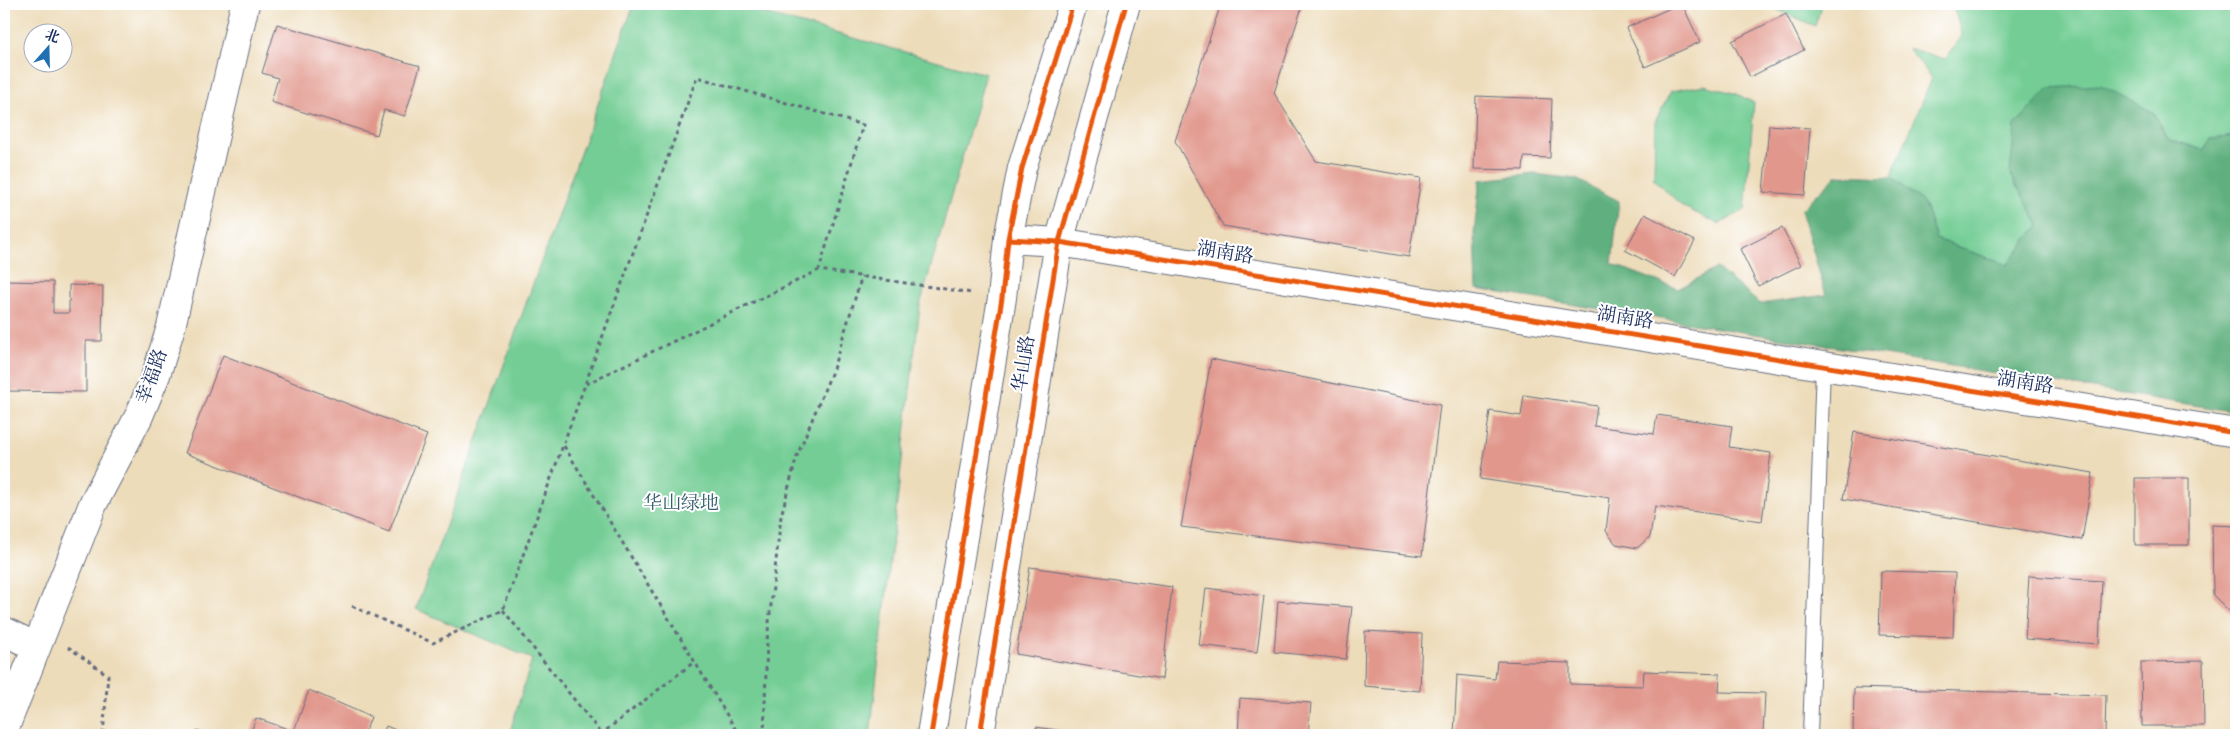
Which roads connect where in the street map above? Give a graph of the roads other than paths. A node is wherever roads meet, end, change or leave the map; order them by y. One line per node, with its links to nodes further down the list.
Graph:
1 (245, 4): 9 (street, 幸福路)
2 (1072, 4): 4 (street, 华山路)
3 (1126, 4): 5 (street, 华山路)
4 (1008, 239): 5 (street, 湖南路); 11 (street, 华山路)
5 (1059, 242): 6 (street, 湖南路); 12 (street, 华山路)
6 (1823, 366): 7 (street, 湖南路); 13 (lane)
7 (2236, 433)
8 (4, 631): 9 (street)
9 (40, 638): 10 (street, 幸福路)
10 (4, 730)
11 (930, 735)
12 (980, 735)
13 (1810, 735)

